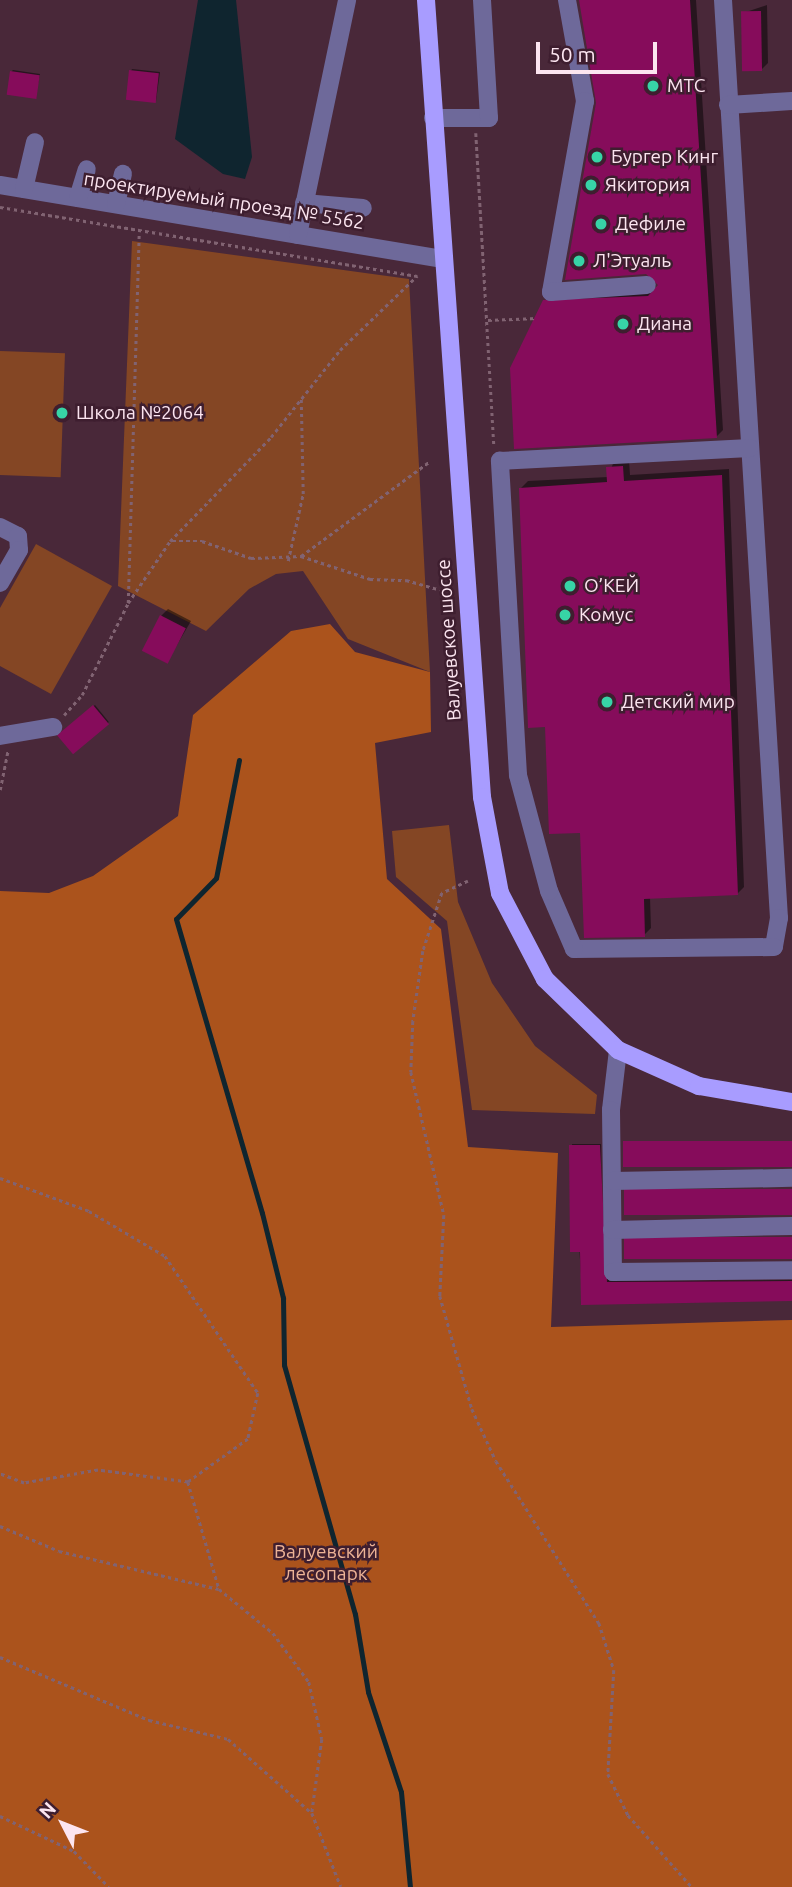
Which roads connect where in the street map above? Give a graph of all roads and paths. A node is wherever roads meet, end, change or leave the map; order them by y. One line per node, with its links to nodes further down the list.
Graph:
1 (347, 0): 15 (street)
2 (426, 0): 8 (main road, Валуевское шоссе)
3 (482, 0): 8 (street)
4 (567, 0): 22 (street)
5 (723, 0): 7 (street)
6 (792, 102): 7 (street)
7 (729, 105): 26 (street)
8 (433, 118): 21 (main road, Валуевское шоссе)
9 (35, 142): 13 (street)
10 (87, 169): 14 (street)
11 (123, 174): 16 (street)
12 (0, 185): 13 (street, проектируемый проезд № 5562)
13 (24, 189): 14 (street, проектируемый проезд № 5562)
14 (78, 198): 16 (street, проектируемый проезд № 5562)
15 (304, 203): 18 (street); 20 (street)
16 (116, 204): 20 (street, проектируемый проезд № 5562)
17 (0, 207): 19 (path)
18 (363, 208)
19 (139, 231): 25 (path); 34 (path)
20 (298, 235): 21 (street, проектируемый проезд № 5562)
21 (442, 259): 40 (main road, Валуевское шоссе)
22 (647, 285)
23 (537, 318): 24 (path)
24 (488, 320)
25 (301, 396): 29 (path); 31 (path)
26 (750, 448): 38 (street); 38 (street)
27 (429, 462): 30 (path)
28 (0, 527): 32 (street)
29 (170, 541): 31 (path); 34 (path)
30 (301, 556): 31 (path); 33 (path)
31 (288, 561)
32 (0, 583)
33 (440, 590)
34 (128, 603): 35 (path)
35 (53, 727): 36 (street)
36 (0, 736)
37 (468, 881): 57 (path)
38 (779, 918): 39 (street)
39 (792, 932)
40 (618, 1050): 41 (main road, Валуевское шоссе); 44 (street)
41 (792, 1102)
42 (0, 1178): 49 (path)
43 (792, 1178): 44 (street)
44 (612, 1181): 46 (street)
45 (792, 1226): 46 (street)
46 (612, 1230): 47 (street)
47 (792, 1270)
48 (0, 1475): 49 (path)
49 (188, 1482): 51 (path)
50 (0, 1526): 51 (path)
51 (219, 1589): 53 (path)
52 (0, 1657): 53 (path)
53 (312, 1813): 56 (path)
54 (0, 1816): 55 (path)
55 (109, 1887)
56 (341, 1887)
57 (692, 1887)

